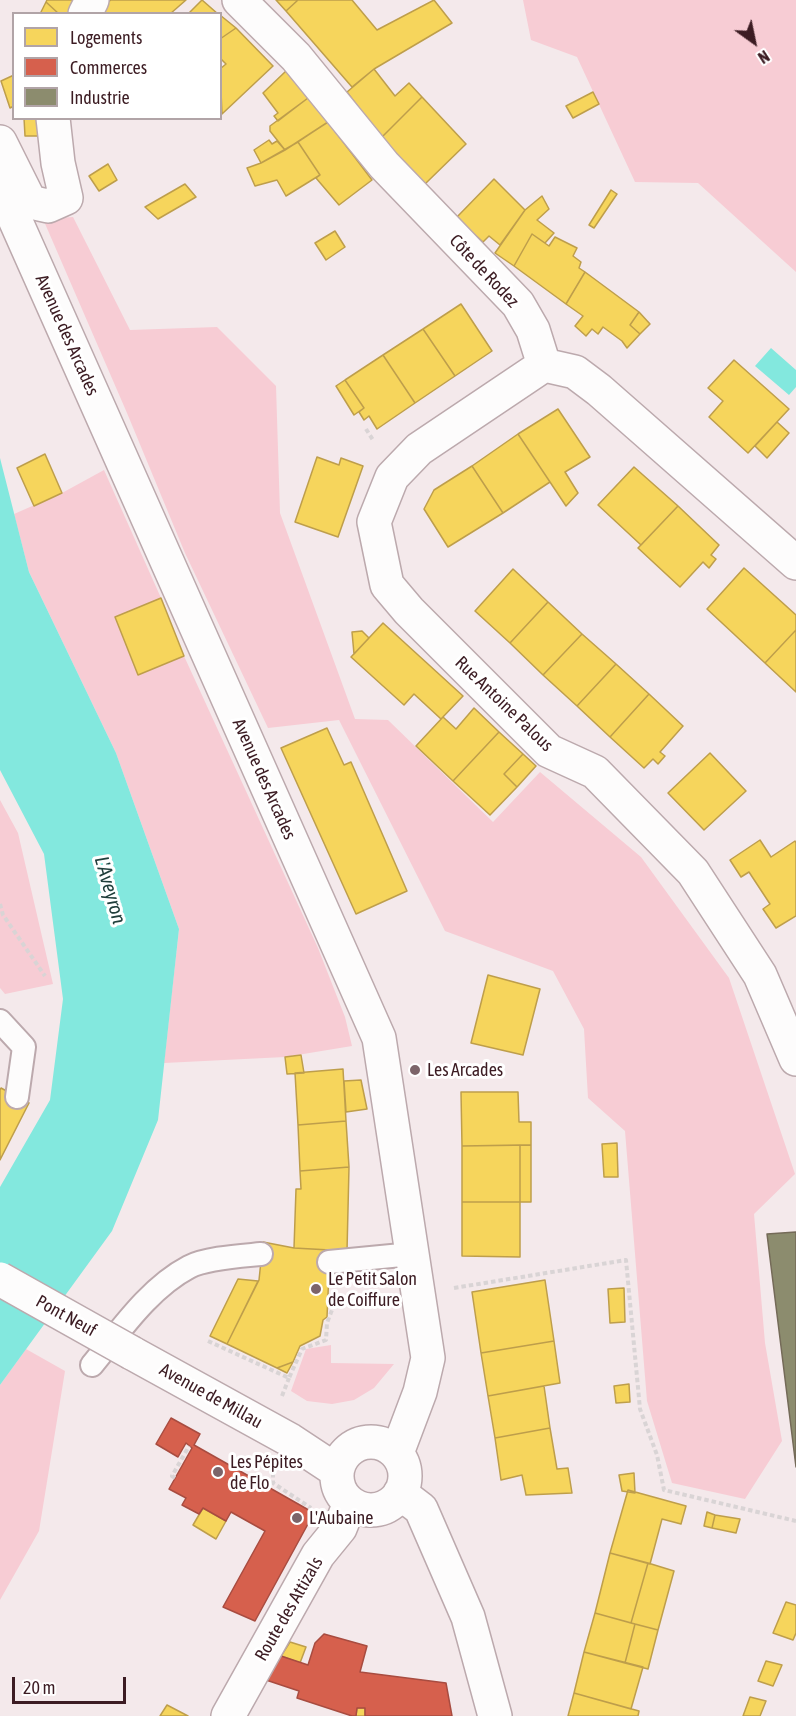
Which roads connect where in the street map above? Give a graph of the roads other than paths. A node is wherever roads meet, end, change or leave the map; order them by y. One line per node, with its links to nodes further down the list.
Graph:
1 (239, 0): 5 (street, Côte de Rodez)
2 (53, 120): 3 (street)
3 (0, 142)
4 (0, 192): 11 (street, Avenue des Arcades)
5 (544, 365): 6 (street); 8 (street, Rue Antoine Palous)
6 (796, 563)
7 (0, 1021): 9 (lane)
8 (796, 1059)
9 (17, 1097)
10 (261, 1254): 15 (lane)
11 (412, 1254): 12 (lane); 16 (street, Avenue des Arcades)
12 (329, 1262)
13 (0, 1279): 14 (street, Pont Neuf, bridge)
14 (132, 1353): 17 (street, Avenue de Millau)
15 (92, 1365)
16 (388, 1448): 17 (street); 18 (street)
17 (343, 1461): 19 (street)
18 (392, 1500): 19 (street); 21 (street)
19 (350, 1503): 20 (street, Route des Attizals)
20 (228, 1716)
21 (495, 1716)

